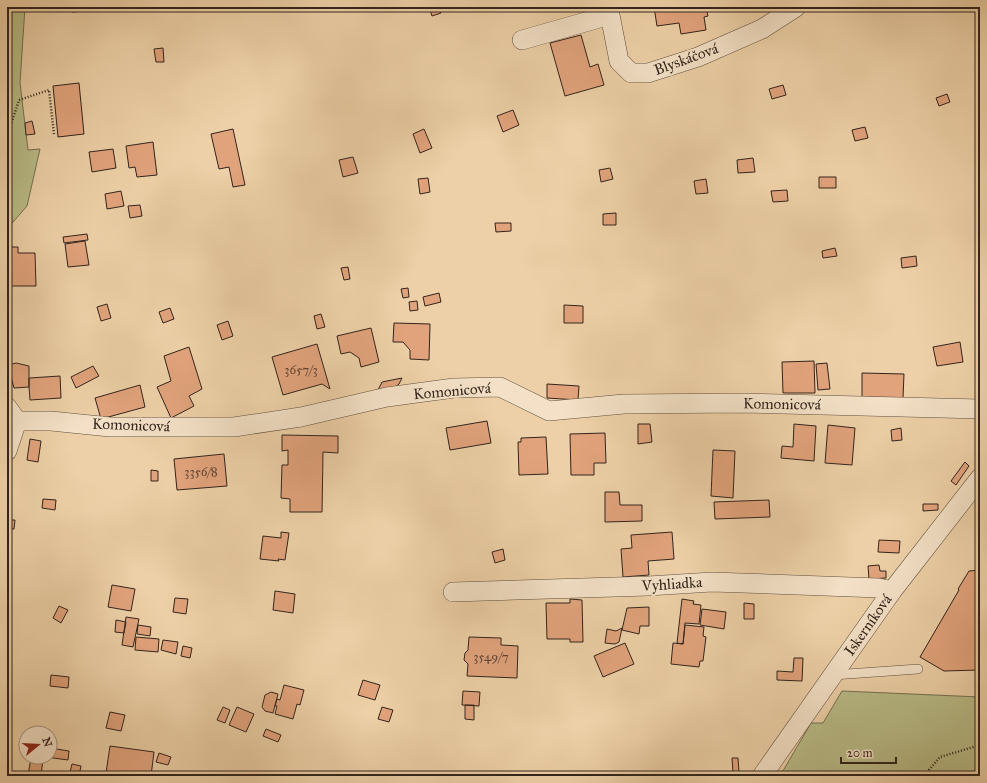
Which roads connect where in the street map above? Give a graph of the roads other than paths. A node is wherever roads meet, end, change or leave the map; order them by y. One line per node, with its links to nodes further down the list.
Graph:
1 (796, 7): 2 (street, Blyskáčová)
2 (609, 11): 3 (street, Blyskáčová)
3 (522, 40)
4 (980, 409): 5 (street, Komonicová)
5 (12, 414): 6 (street)
6 (7, 451)
7 (980, 478): 8 (street, Iskerníková)
8 (892, 591): 9 (street, Vyhliadka); 11 (street, Iskerníková)
9 (452, 592)
10 (918, 669): 11 (lane)
11 (833, 675): 12 (street, Iskerníková)
12 (762, 776)

